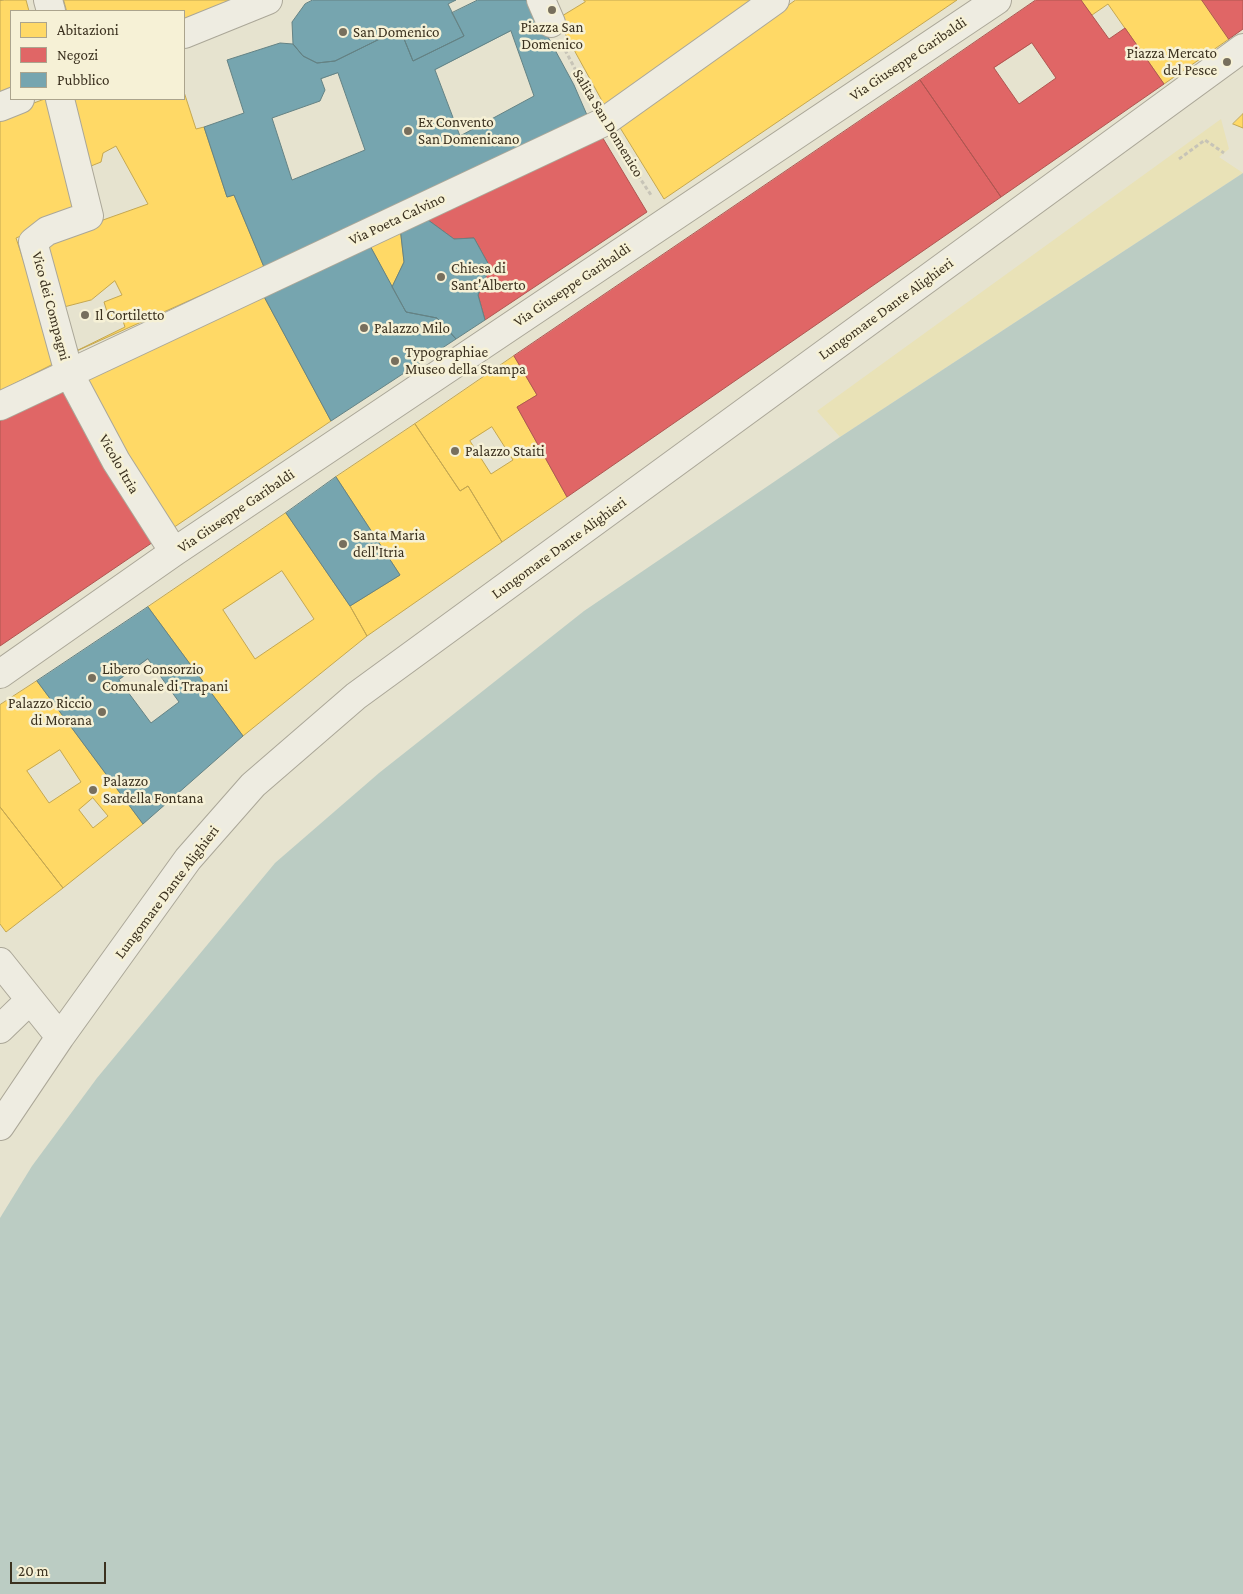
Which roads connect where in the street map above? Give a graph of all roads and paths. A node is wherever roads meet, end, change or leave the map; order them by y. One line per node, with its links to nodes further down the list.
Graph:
1 (268, 0): 5 (street)
2 (775, 0): 10 (street, Via Poeta Calvino)
3 (997, 0): 13 (street, Via Giuseppe Garibaldi)
4 (546, 12): 10 (path, Salita San Domenico)
5 (185, 34)
6 (1243, 48): 21 (street, Lungomare Dante Alighieri)
7 (18, 100): 9 (street)
8 (60, 100): 14 (street, Vico dei Compagni)
9 (0, 107)
10 (604, 122): 13 (path, Salita San Domenico); 14 (street, Via Poeta Calvino)
11 (1224, 153): 12 (path)
12 (1179, 159)
13 (668, 220): 16 (street, Via Giuseppe Garibaldi)
14 (69, 373): 15 (street, Via Poeta Calvino); 16 (street, Vicolo Itria)
15 (0, 406)
16 (174, 552): 17 (street, Via Giuseppe Garibaldi)
17 (0, 674)
18 (0, 962): 19 (street)
19 (30, 1000): 20 (street); 21 (street)
20 (0, 1029)
21 (60, 1037): 22 (street, Lungomare Dante Alighieri)
22 (0, 1126)

